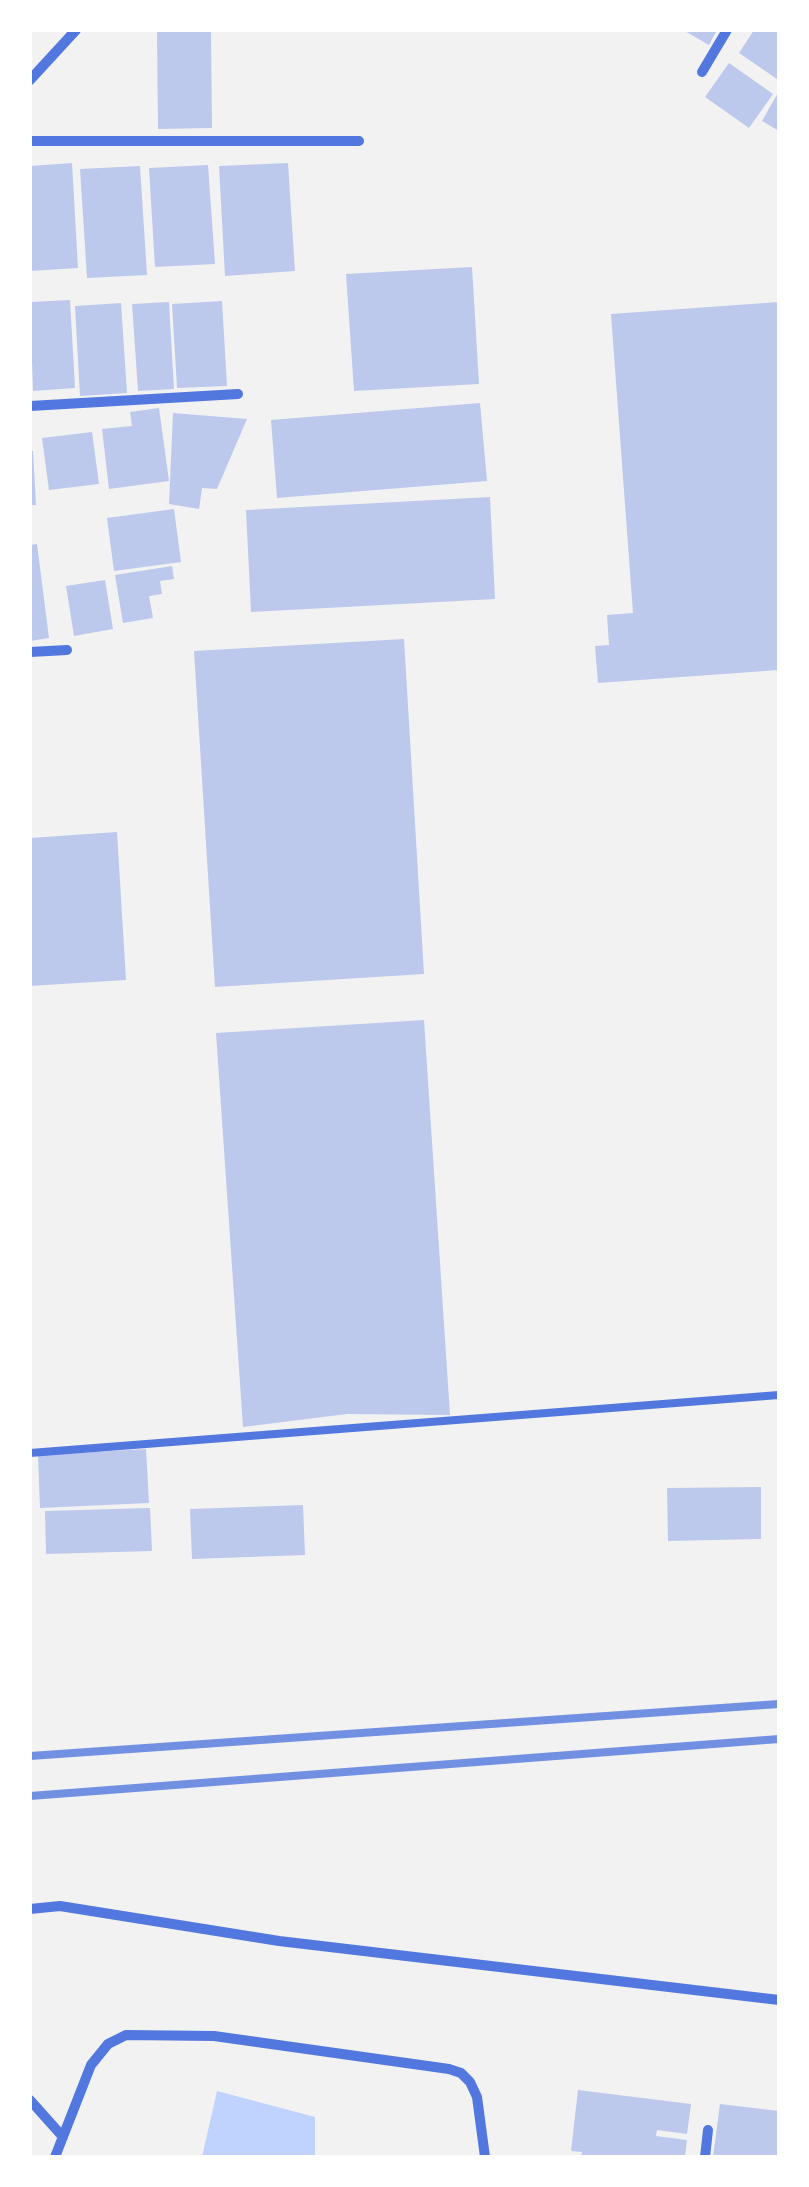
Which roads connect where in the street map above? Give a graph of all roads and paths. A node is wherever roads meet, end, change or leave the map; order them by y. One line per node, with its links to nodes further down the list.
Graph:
1 (76, 30): 4 (street)
2 (726, 30): 3 (street)
3 (702, 72)
4 (30, 80)
5 (30, 141): 6 (street)
6 (359, 141)
7 (238, 394): 8 (street)
8 (30, 406)
9 (67, 650): 10 (street)
10 (30, 652)
11 (779, 1395): 12 (lane)
12 (30, 1453)
13 (30, 1909): 14 (street)
14 (779, 2000)
15 (30, 2100): 17 (street)
16 (708, 2130): 20 (street)
17 (63, 2137): 18 (street); 19 (street)
18 (56, 2157)
19 (485, 2157)
20 (705, 2157)

